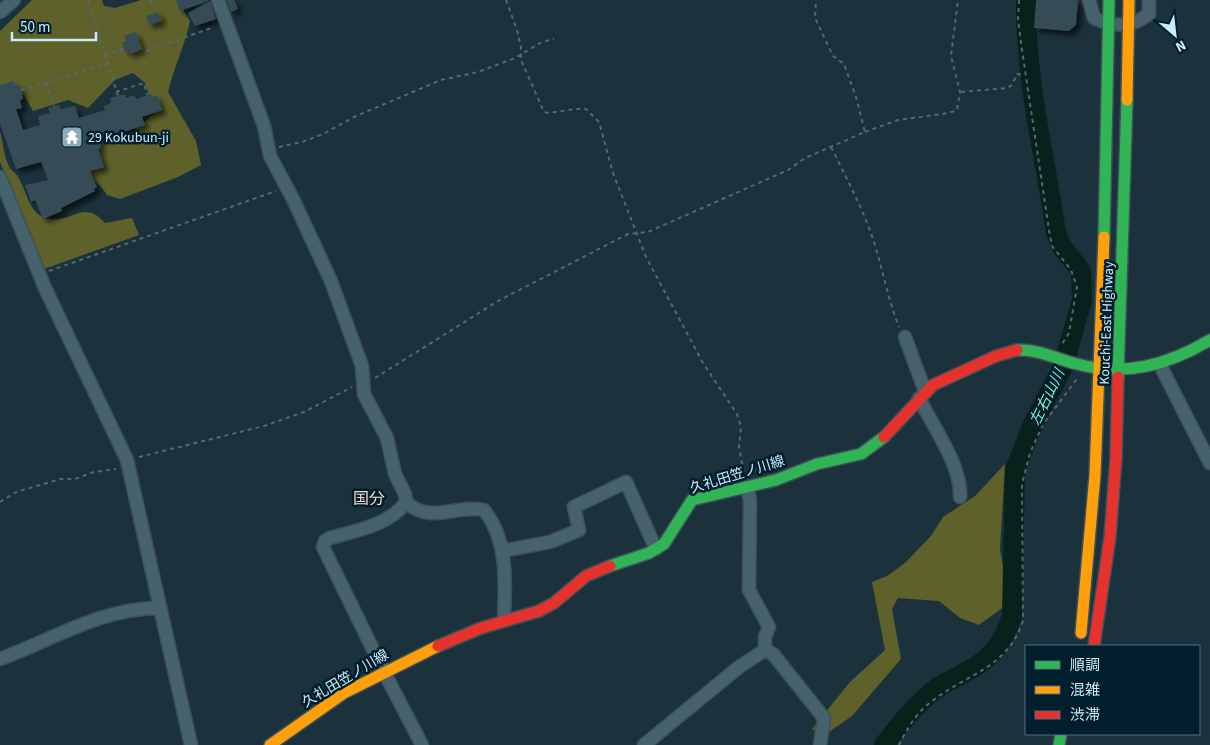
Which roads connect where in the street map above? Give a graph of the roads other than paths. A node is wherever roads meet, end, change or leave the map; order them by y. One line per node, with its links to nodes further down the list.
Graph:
1 (14, 0): 7 (street)
2 (218, 0): 20 (street)
3 (1089, 0): 8 (street)
4 (1109, 0): 8 (main road, Kouchi-East Highway)
5 (1129, 0): 9 (main road, Kouchi-East Highway)
6 (1149, 0): 9 (street)
7 (0, 12)
8 (1109, 25): 9 (street); 14 (main road, Kouchi-East Highway)
9 (1129, 25): 15 (main road, Kouchi-East Highway)
10 (0, 177): 23 (street)
11 (905, 337): 16 (street)
12 (1210, 340): 13 (main road, 久礼田笠ノ川線)
13 (1160, 365): 15 (main road, 久礼田笠ノ川線); 17 (street)
14 (1100, 368): 15 (main road, 久礼田笠ノ川線); 16 (main road, 久礼田笠ノ川線); 25 (main road, Kouchi-East Highway)
15 (1118, 370): 26 (main road, Kouchi-East Highway)
16 (922, 395): 18 (main road, 久礼田笠ノ川線); 19 (street)
17 (1210, 463)
18 (746, 487): 21 (main road, 久礼田笠ノ川線); 27 (street)
19 (960, 497)
20 (406, 502): 22 (street); 29 (street)
21 (656, 549): 22 (street); 24 (main road, 久礼田笠ノ川線)
22 (502, 551): 24 (street)
23 (160, 608): 28 (street); 30 (street)
24 (504, 620): 29 (main road, 久礼田笠ノ川線)
25 (1080, 645)
26 (1094, 645)
27 (765, 650): 33 (street); 34 (street)
28 (0, 659)
29 (383, 670): 31 (main road, 久礼田笠ノ川線); 32 (street)
30 (191, 745)
31 (271, 745)
32 (422, 745)
33 (644, 745)
34 (820, 745)

